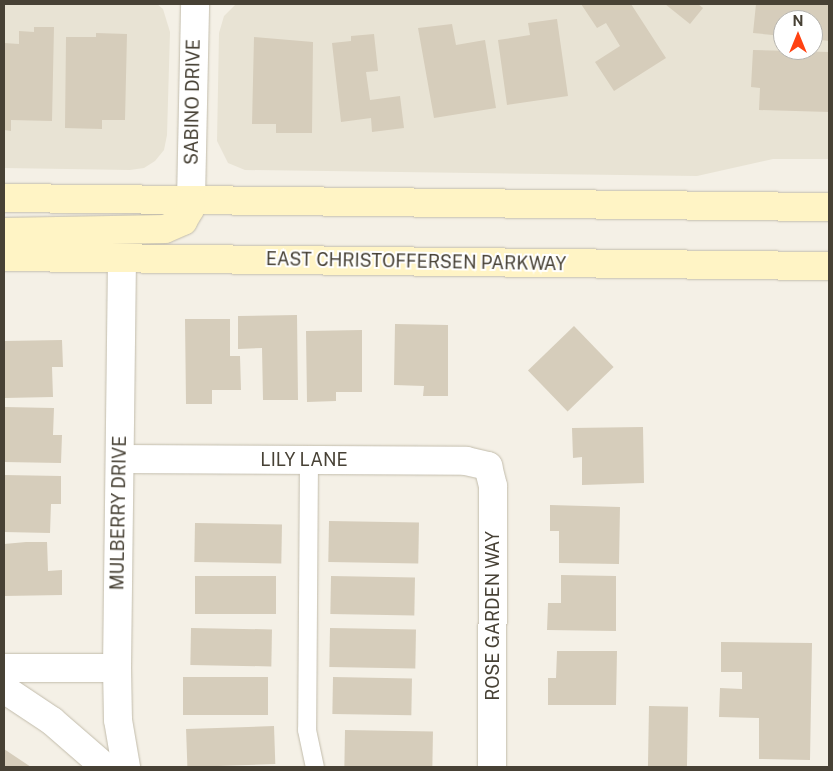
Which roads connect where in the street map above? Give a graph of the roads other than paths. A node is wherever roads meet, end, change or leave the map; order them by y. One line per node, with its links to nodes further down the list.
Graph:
1 (195, 4): 3 (street, SABINO DRIVE)
2 (4, 198): 3 (street)
3 (191, 200): 4 (street); 5 (street)
4 (829, 207)
5 (4, 232)
6 (4, 257): 7 (street, EAST CHRISTOFFERSEN PARKWAY)
7 (122, 259): 8 (street, EAST CHRISTOFFERSEN PARKWAY); 9 (street, MULBERRY DRIVE)
8 (829, 266)
9 (120, 459): 10 (street, LILY LANE); 13 (street, MULBERRY DRIVE)
10 (309, 460): 11 (street, LILY LANE); 17 (lane)
11 (488, 466): 18 (street, ROSE GARDEN WAY)
12 (4, 668): 13 (street)
13 (117, 668): 16 (street, MULBERRY DRIVE)
14 (4, 689): 15 (street)
15 (105, 767)
16 (126, 767)
17 (315, 767)
18 (492, 767)

